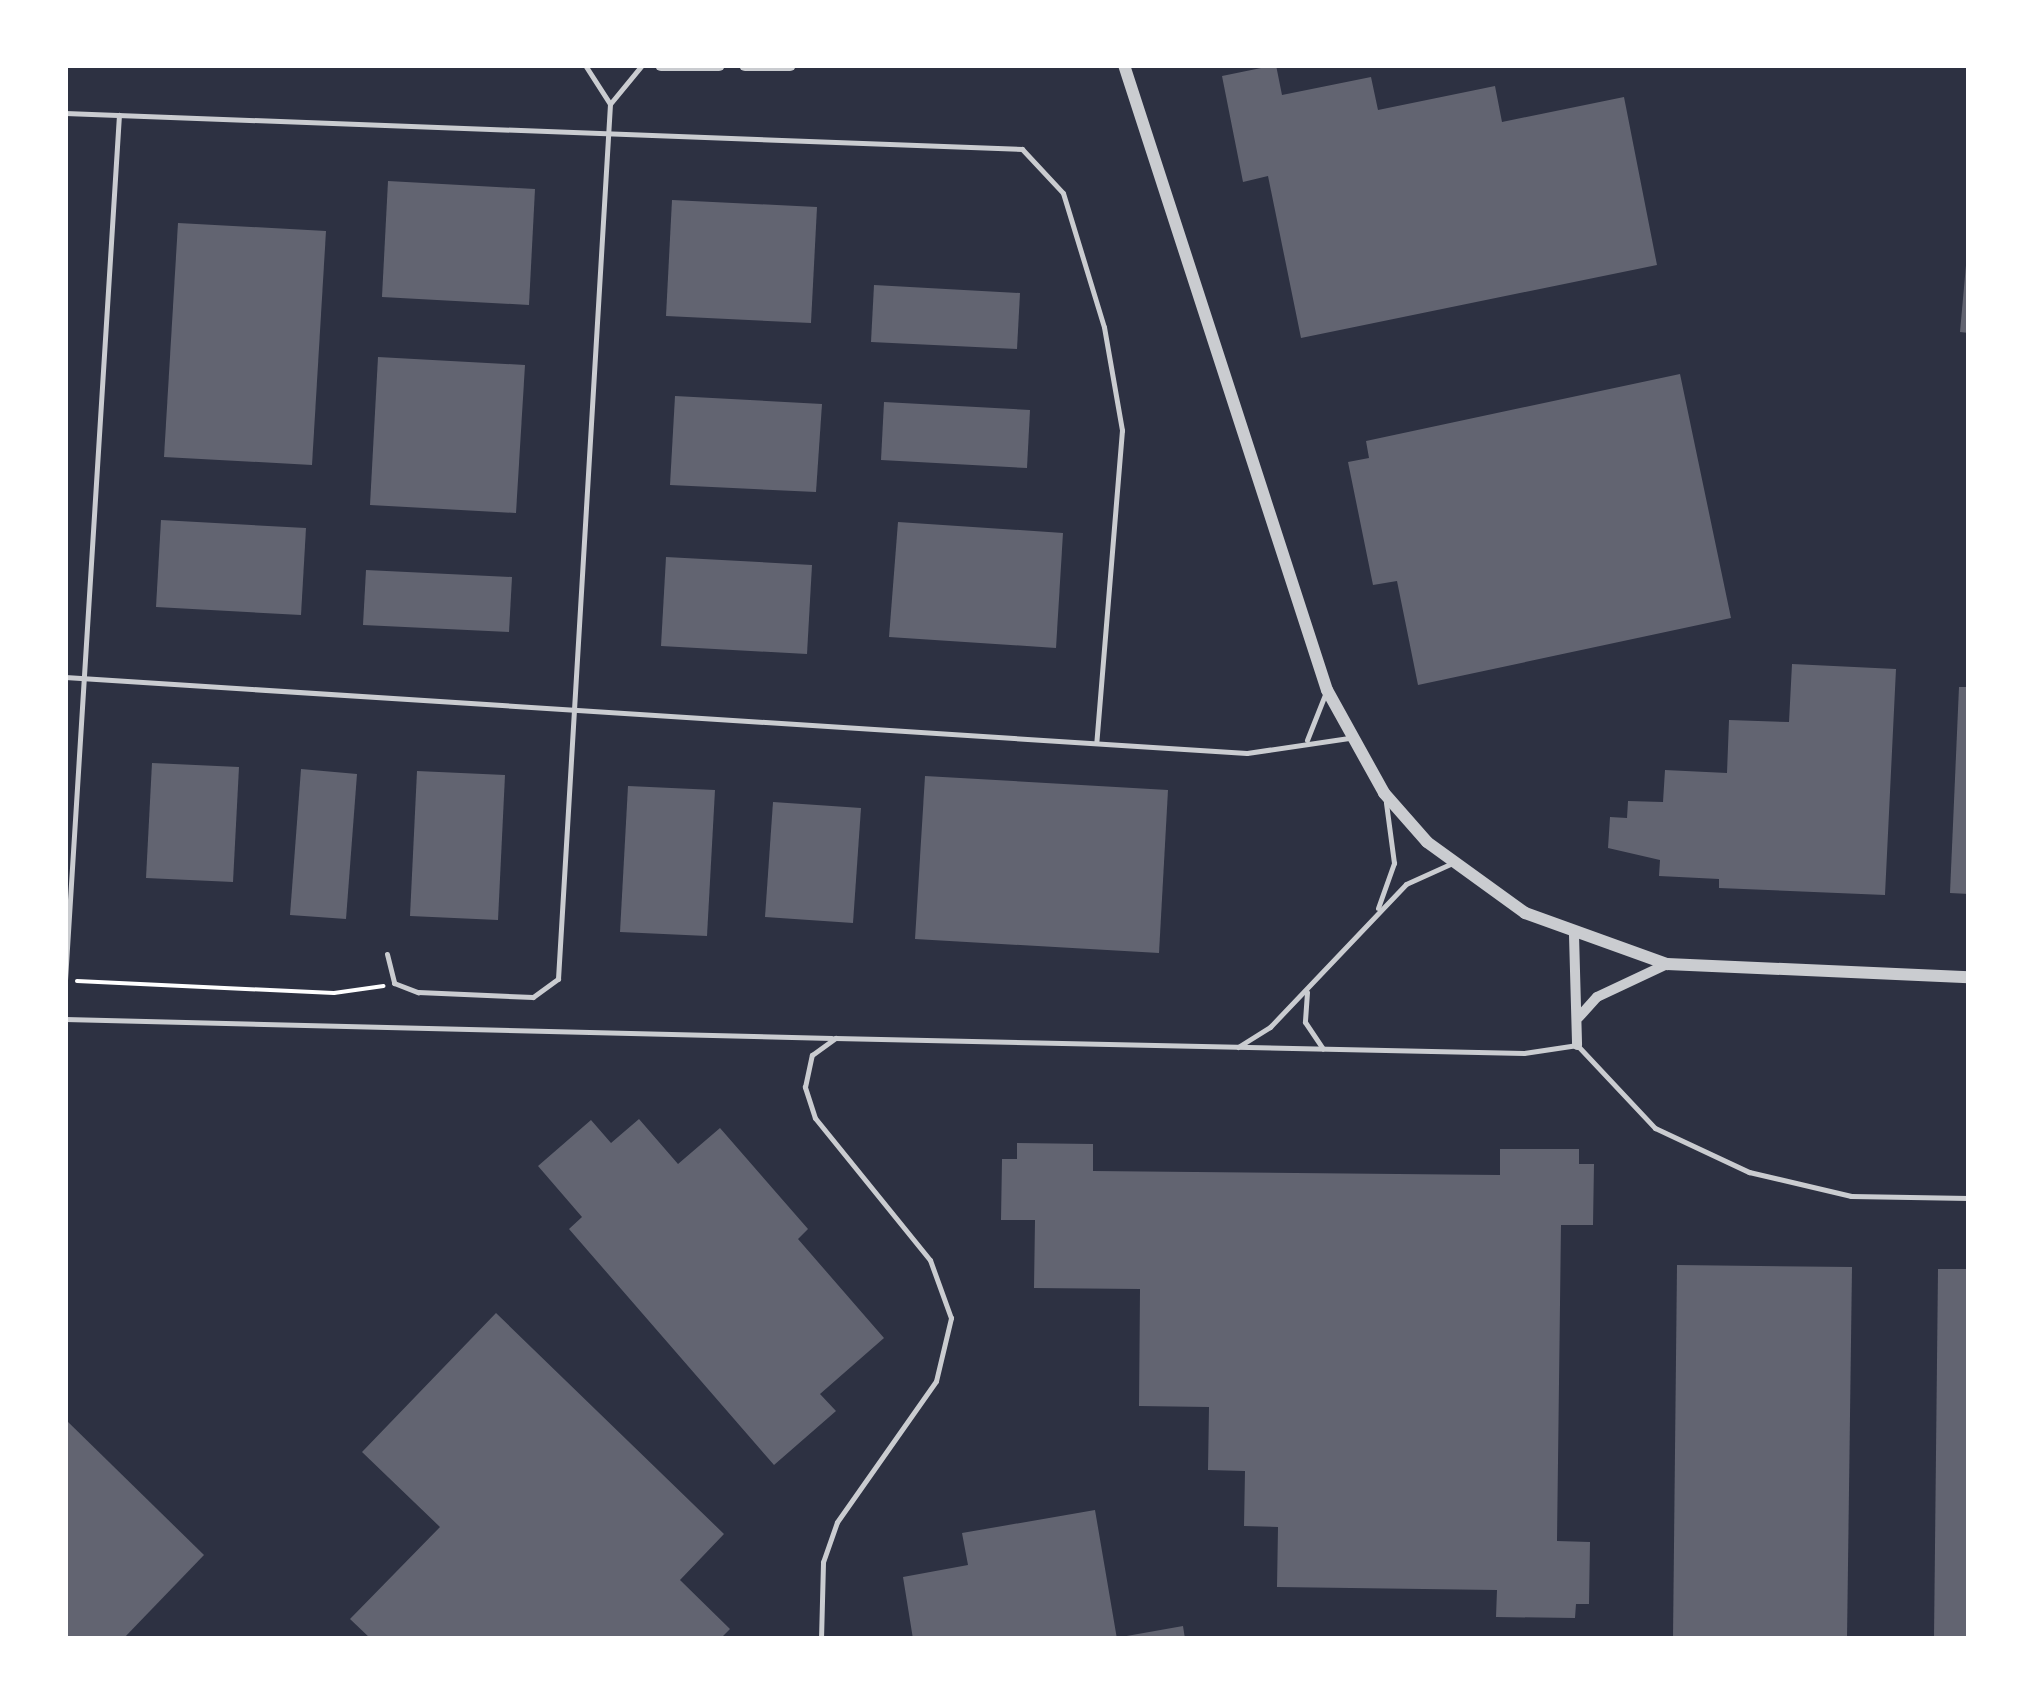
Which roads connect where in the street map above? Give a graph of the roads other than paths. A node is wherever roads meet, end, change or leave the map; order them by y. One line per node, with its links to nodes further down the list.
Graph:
1 (584, 65): 8 (lane)
2 (642, 65): 8 (lane)
3 (661, 65): 4 (street)
4 (719, 65)
5 (745, 65): 6 (street)
6 (790, 65)
7 (1120, 65): 14 (street)
8 (610, 104): 11 (lane)
9 (65, 113): 10 (lane)
10 (119, 115): 11 (lane); 13 (lane)
11 (607, 134): 15 (lane); 18 (lane)
12 (65, 676): 13 (lane)
13 (86, 678): 15 (lane); 26 (lane)
14 (1326, 690): 16 (street); 17 (lane)
15 (578, 710): 18 (lane); 23 (lane)
16 (1349, 738): 17 (lane); 19 (street)
17 (1307, 740): 18 (lane)
18 (1096, 743)
19 (1384, 792): 20 (street); 21 (lane)
20 (1451, 864): 21 (lane); 22 (street)
21 (1374, 915): 27 (lane)
22 (1574, 936): 24 (street); 28 (street)
23 (387, 954)
24 (1667, 964): 25 (street); 28 (street)
25 (1969, 977)
26 (65, 980)
27 (1308, 989): 32 (lane); 33 (lane)
28 (1579, 1018): 31 (street)
29 (65, 1019): 30 (lane)
30 (835, 1038): 32 (lane); 35 (lane)
31 (1577, 1045): 33 (lane); 34 (lane)
32 (1236, 1048): 33 (lane)
33 (1324, 1050)
34 (1969, 1198)
35 (821, 1639)

